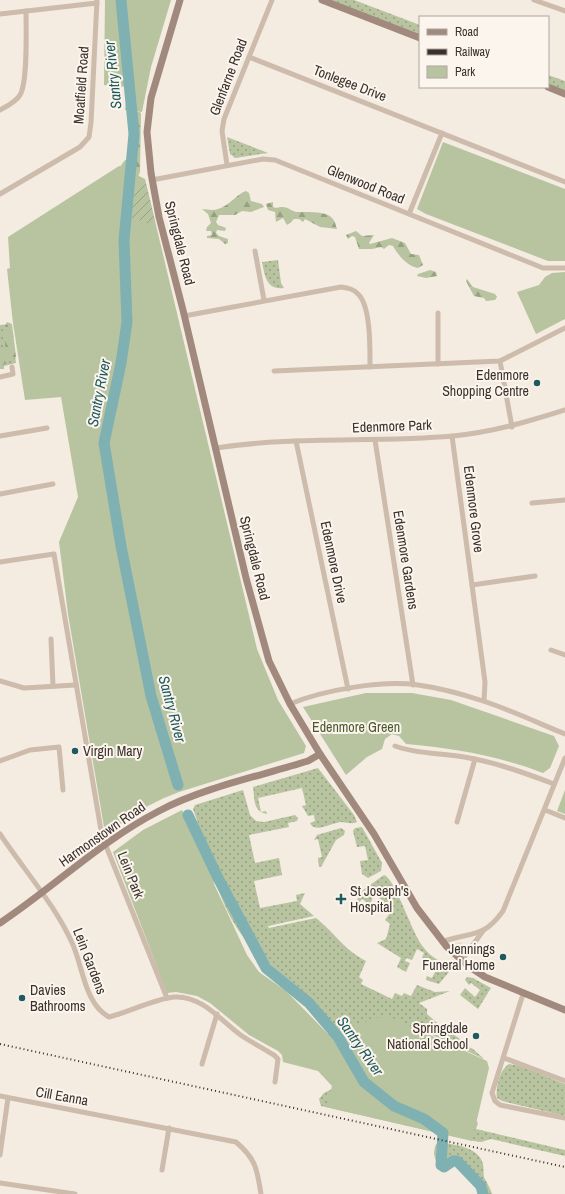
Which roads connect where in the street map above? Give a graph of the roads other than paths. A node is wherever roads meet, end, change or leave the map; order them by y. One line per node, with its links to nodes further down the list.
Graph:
1 (180, 0): 16 (street, Springdale Road)
2 (272, 0): 10 (street, Glenfarne Road)
3 (534, 0): 7 (street)
4 (327, 1): 9 (street)
5 (97, 2): 6 (street); 18 (street, Moatfield Road)
6 (26, 11): 8 (street); 13 (street)
7 (565, 11)
8 (0, 14)
9 (419, 38)
10 (249, 57): 14 (street, Tonlegee Drive); 15 (street, Glenfarne Road)
11 (549, 87): 12 (street)
12 (565, 94)
13 (0, 110)
14 (442, 133): 17 (street, Tonlegee Drive); 19 (street)
15 (227, 166): 16 (street, Glenwood Road); 19 (street, Glenwood Road)
16 (152, 180): 24 (street, Springdale Road)
17 (565, 182)
18 (0, 194)
19 (409, 214): 21 (street, Glenwood Road)
20 (255, 251): 22 (street)
21 (565, 268)
22 (264, 300): 24 (street); 29 (street)
23 (438, 313): 27 (street)
24 (184, 316): 39 (street, Springdale Road)
25 (565, 328): 26 (street)
26 (500, 361): 27 (street); 33 (street)
27 (438, 364): 29 (street)
28 (12, 367): 31 (street)
29 (370, 367): 30 (street)
30 (274, 371)
31 (0, 377)
32 (565, 410): 33 (street, Edenmore Park)
33 (512, 427): 36 (street, Edenmore Park)
34 (47, 428): 35 (street)
35 (0, 436)
36 (452, 436): 37 (street, Edenmore Park); 46 (street, Edenmore Grove)
37 (375, 440): 38 (street, Edenmore Park); 52 (street, Edenmore Gardens)
38 (296, 441): 39 (street, Edenmore Park); 54 (street, Edenmore Drive)
39 (216, 448): 56 (street, Springdale Road)
40 (53, 484): 41 (street)
41 (0, 494)
42 (565, 500): 43 (street)
43 (532, 503)
44 (0, 562): 51 (street, Lein Park)
45 (535, 576): 46 (street)
46 (472, 585): 55 (street, Edenmore Grove)
47 (51, 639): 53 (street)
48 (551, 650): 49 (street)
49 (565, 655)
50 (0, 681): 53 (street)
51 (76, 685): 53 (street); 69 (street, Lein Park)
52 (414, 685): 54 (street); 55 (street)
53 (53, 686)
54 (348, 689): 56 (street)
55 (484, 701): 57 (street)
56 (290, 704): 59 (street, Springdale Road)
57 (565, 734)
58 (395, 746): 61 (street)
59 (320, 754): 69 (street, Harmonstown Road); 74 (street, Springdale Road)
60 (565, 758): 63 (street)
61 (475, 760): 63 (street); 67 (street)
62 (0, 761): 64 (street)
63 (554, 784): 65 (street)
64 (63, 790)
65 (545, 810): 66 (street); 72 (street)
66 (565, 818)
67 (457, 822)
68 (0, 834): 70 (street, Lein Gardens)
69 (106, 846): 70 (street, Harmonstown Road); 78 (street, Lein Park)
70 (41, 893): 71 (street, Harmonstown Road); 78 (street, Lein Gardens)
71 (0, 922)
72 (484, 930): 73 (street); 75 (street)
73 (462, 937): 74 (street); 75 (street)
74 (442, 942): 76 (street, Springdale Road)
75 (472, 946): 76 (street)
76 (462, 961): 77 (street, Springdale Road)
77 (524, 994): 79 (street, Springdale Road); 81 (street)
78 (166, 998): 80 (street, Lein Gardens)
79 (565, 1010)
80 (217, 1014): 82 (street); 84 (street, Lein Gardens)
81 (504, 1058): 83 (street); 87 (street)
82 (202, 1064)
83 (565, 1081)
84 (275, 1082)
85 (0, 1096): 86 (street, Cill Eanna)
86 (8, 1098): 88 (street, Cill Eanna); 89 (street)
87 (565, 1118)
88 (168, 1128): 90 (street); 93 (street, Cill Eanna)
89 (0, 1155)
90 (162, 1170)
91 (0, 1183): 92 (street)
92 (75, 1194)
93 (261, 1194)

